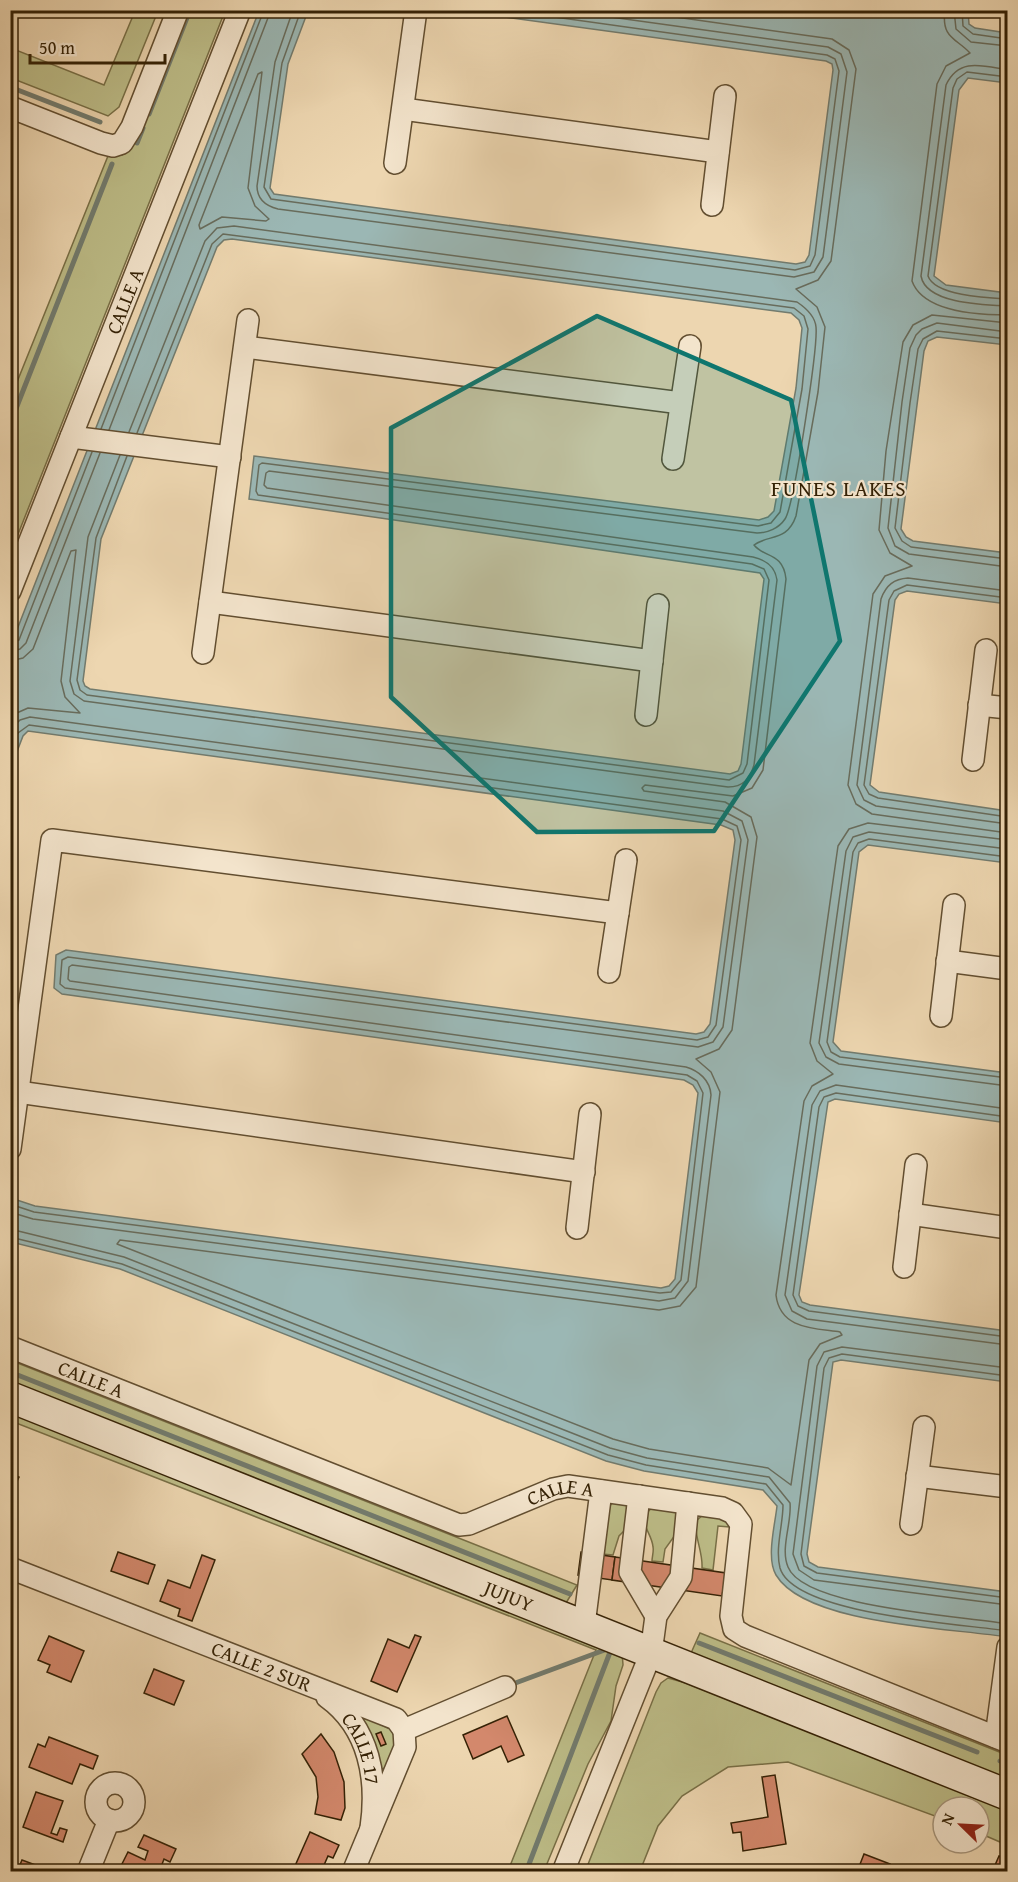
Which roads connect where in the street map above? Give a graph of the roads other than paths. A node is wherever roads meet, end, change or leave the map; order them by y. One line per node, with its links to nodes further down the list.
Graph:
1 (178, 10): 5 (street)
2 (240, 10): 14 (street, CALLE A)
3 (417, 10): 6 (street)
4 (725, 96): 7 (street)
5 (10, 107)
6 (403, 109): 7 (street); 8 (street)
7 (718, 152): 9 (street)
8 (395, 163)
9 (712, 205)
10 (248, 320): 12 (street)
11 (690, 346): 13 (street)
12 (245, 347): 13 (street); 15 (street)
13 (681, 403): 16 (street)
14 (71, 437): 15 (street); 17 (street, CALLE A)
15 (230, 457): 18 (street)
16 (673, 459)
17 (10, 591)
18 (210, 602): 21 (street); 22 (street)
19 (658, 605): 22 (street)
20 (986, 650): 23 (street)
21 (203, 653)
22 (652, 661): 25 (street)
23 (980, 705): 24 (street); 26 (street)
24 (1008, 708)
25 (646, 715)
26 (973, 760)
27 (626, 860): 29 (street)
28 (954, 905): 30 (street)
29 (618, 913): 32 (street); 34 (street)
30 (948, 961): 31 (street); 33 (street)
31 (1008, 969)
32 (609, 972)
33 (941, 1016)
34 (18, 1092): 36 (street); 38 (street)
35 (590, 1114): 38 (street)
36 (10, 1149)
37 (916, 1165): 39 (street)
38 (584, 1172): 40 (street)
39 (910, 1214): 41 (street); 42 (street)
40 (577, 1228)
41 (1008, 1228)
42 (904, 1267)
43 (10, 1347): 48 (street, CALLE A)
44 (10, 1397): 54 (street, JUJUY)
45 (924, 1426): 46 (street)
46 (917, 1476): 47 (street); 51 (street)
47 (1008, 1487)
48 (600, 1491): 49 (street, CALLE A); 54 (street)
49 (639, 1496): 50 (street, CALLE A); 53 (street)
50 (688, 1503): 53 (street); 60 (street, CALLE A)
51 (911, 1524)
52 (10, 1568): 57 (street, CALLE 2 SUR)
53 (656, 1616): 56 (street)
54 (584, 1625): 56 (street, JUJUY)
55 (1008, 1647): 60 (street)
56 (651, 1653): 61 (street, JUJUY); 66 (street)
57 (311, 1687): 59 (street, CALLE 2 SUR); 63 (street, CALLE 17)
58 (505, 1687): 59 (street)
59 (404, 1730): 63 (street, CALLE 17)
60 (1002, 1739)
61 (1008, 1795)
62 (109, 1820): 64 (street)
63 (371, 1828): 65 (street, CALLE 17)
64 (88, 1872)
65 (353, 1872)
66 (563, 1872)

